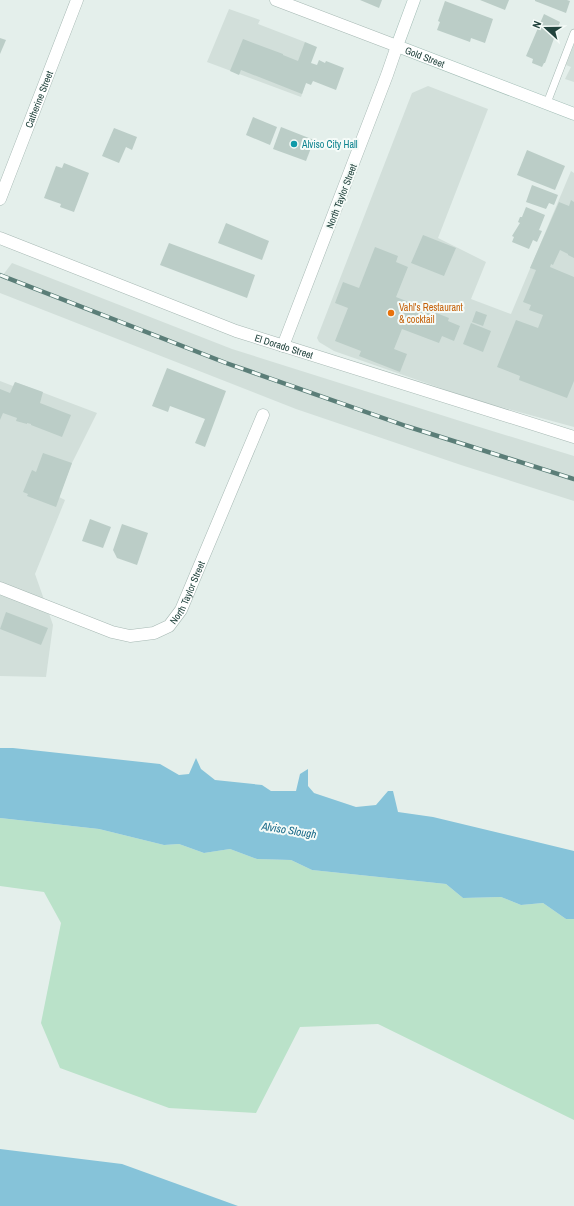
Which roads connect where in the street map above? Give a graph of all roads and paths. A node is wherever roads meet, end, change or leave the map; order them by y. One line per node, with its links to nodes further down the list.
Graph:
1 (77, 0): 8 (street, Catherine Street)
2 (276, 0): 5 (street, Gold Street)
3 (414, 0): 5 (street, North Taylor Street)
4 (574, 33): 6 (lane)
5 (397, 46): 6 (street, Gold Street); 10 (street, North Taylor Street)
6 (548, 103): 7 (street, Gold Street)
7 (574, 114)
8 (0, 199)
9 (0, 238): 10 (street, El Dorado Street)
10 (283, 346): 12 (street, El Dorado Street)
11 (263, 415): 13 (street, North Taylor Street)
12 (574, 437)
13 (0, 588)

